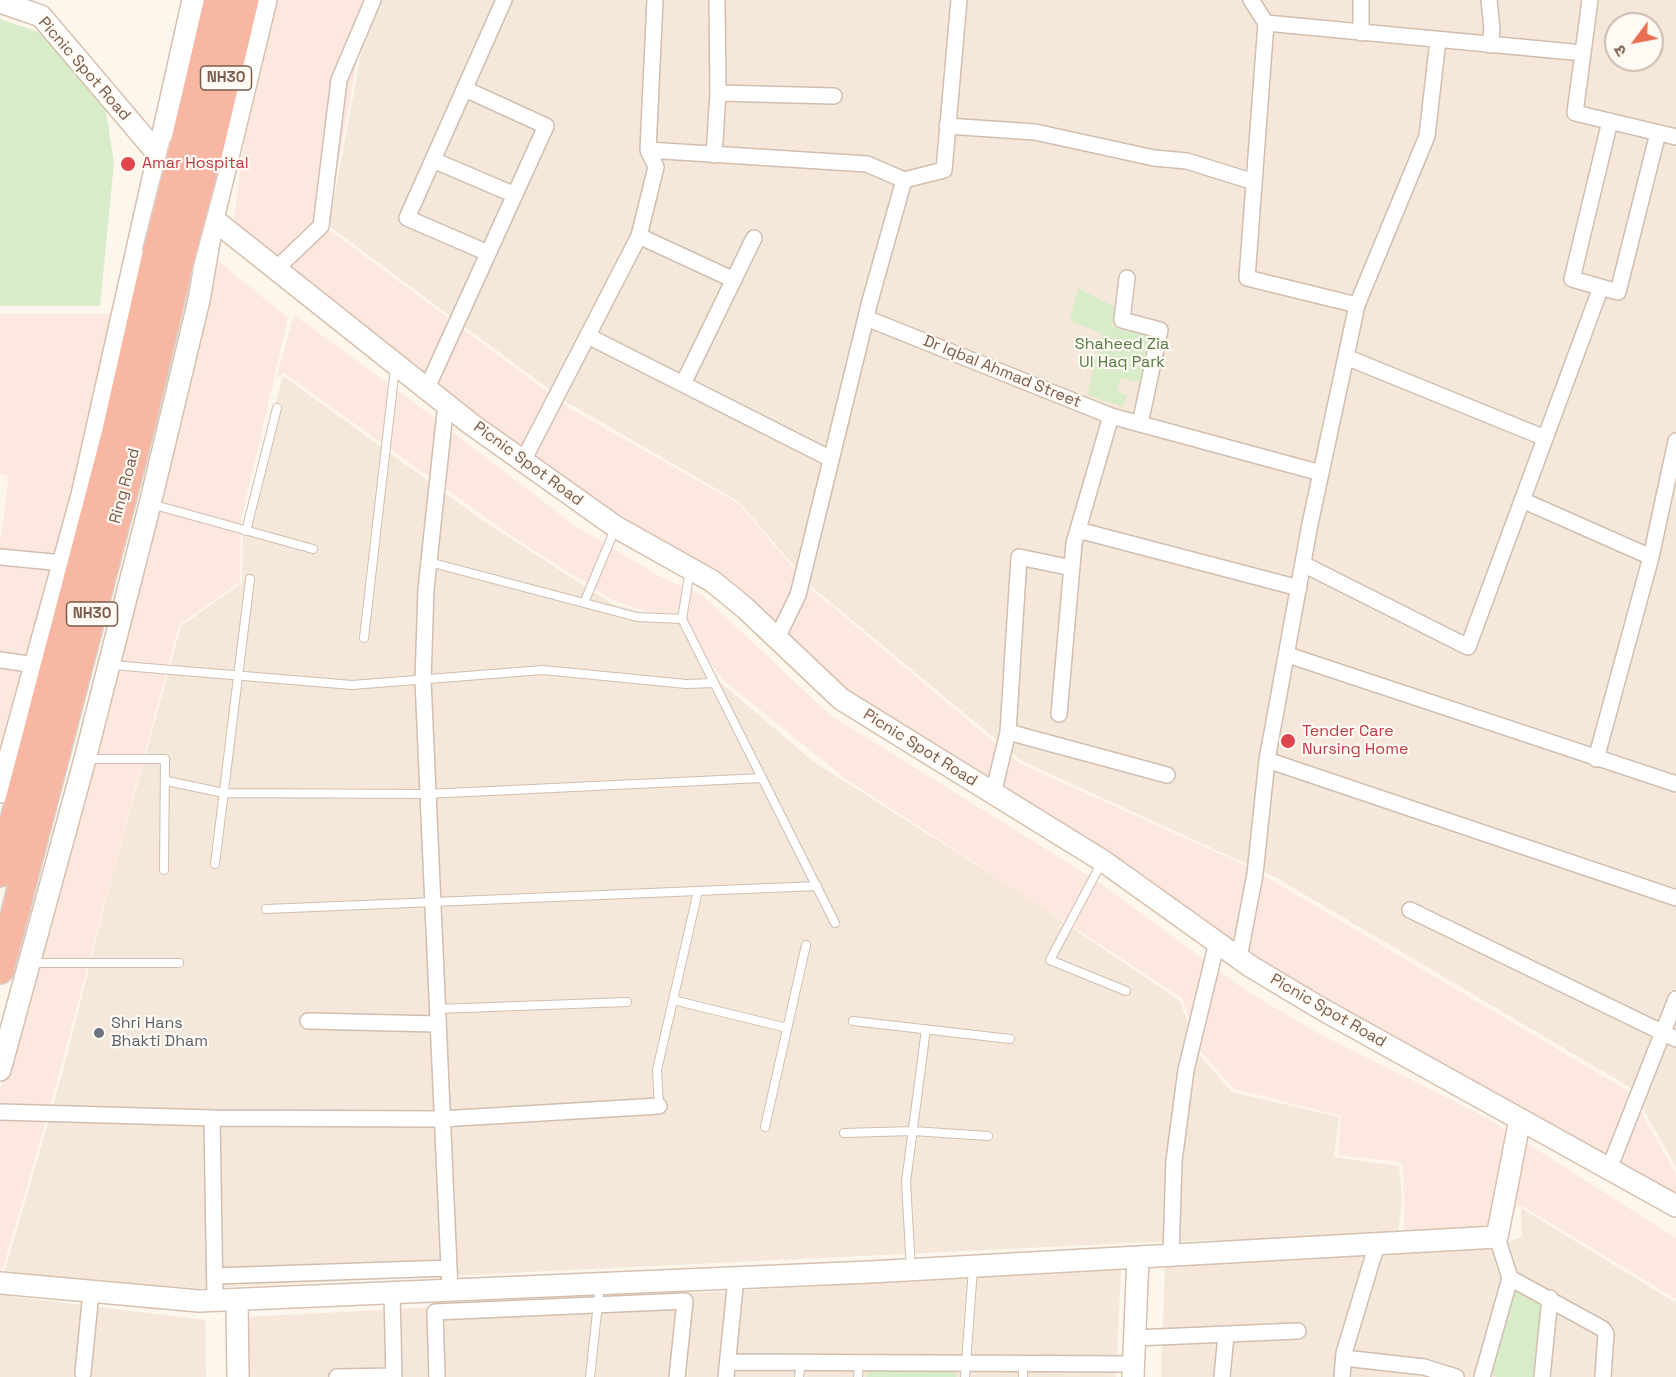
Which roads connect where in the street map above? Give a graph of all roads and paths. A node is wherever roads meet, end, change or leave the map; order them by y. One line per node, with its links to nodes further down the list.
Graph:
1 (193, 0): 27 (street)
2 (219, 0): 37 (highway, Ring Road / NH30, bridge)
3 (263, 0): 33 (street); 37 (highway, Ring Road / NH30, bridge)
4 (373, 0): 38 (street)
5 (504, 0): 19 (street)
6 (655, 0): 26 (street)
7 (717, 0): 20 (street)
8 (958, 0): 23 (street)
9 (1251, 0): 14 (street)
10 (1361, 0): 15 (street)
11 (1489, 0): 17 (street)
12 (1590, 0): 18 (street)
13 (0, 2): 27 (street, Picnic Spot Road)
14 (1266, 23): 15 (street); 31 (street)
15 (1361, 33): 16 (street)
16 (1438, 40): 17 (street); 42 (street)
17 (1490, 45): 18 (street)
18 (1583, 53): 22 (street)
19 (465, 89): 29 (street); 32 (street)
20 (718, 93): 21 (street); 28 (street)
21 (834, 96)
22 (1610, 121): 24 (street); 41 (street)
23 (947, 126): 30 (street); 31 (street)
24 (1658, 133): 25 (street); 41 (street)
25 (1676, 137)
26 (648, 150): 28 (street); 34 (street)
27 (156, 154): 33 (street, Picnic Spot Road); 37 (street)
28 (714, 155): 30 (street)
29 (433, 160): 32 (street); 36 (street)
30 (904, 180): 43 (street)
31 (1254, 182): 42 (street)
32 (515, 195): 36 (street)
33 (213, 219): 37 (street); 38 (street, Picnic Spot Road)
34 (639, 236): 40 (street); 44 (street)
35 (754, 238): 40 (street)
36 (488, 253): 48 (street)
37 (170, 254): 60 (street); 68 (street); 101 (highway, Ring Road / NH30); 114 (highway, Ring Road / NH30)
38 (276, 269): 46 (street, Picnic Spot Road)
39 (1127, 278): 52 (street)
40 (734, 280): 47 (street)
41 (1600, 287): 53 (street)
42 (1357, 305): 45 (street)
43 (866, 318): 51 (street, Dr Iqbal Ahmad Street); 55 (street)
44 (588, 336): 47 (street); 56 (street)
45 (1346, 357): 53 (street); 57 (street)
46 (395, 363): 48 (street, Picnic Spot Road); 76 (lane)
47 (683, 384): 55 (street)
48 (427, 388): 49 (street, Picnic Spot Road)
49 (446, 404): 56 (street, Picnic Spot Road); 67 (street)
50 (277, 408): 63 (lane)
51 (1111, 416): 52 (street, Dr Iqbal Ahmad Street); 62 (street)
52 (1140, 423): 57 (street, Dr Iqbal Ahmad Street)
53 (1545, 438): 59 (street)
54 (1676, 441): 58 (street)
55 (831, 459): 77 (street)
56 (523, 461): 61 (street, Picnic Spot Road)
57 (1321, 473): 69 (street)
58 (1671, 484): 66 (street)
59 (1522, 500): 66 (street); 69 (street)
60 (150, 504): 63 (lane); 81 (street)
61 (616, 527): 71 (street, Picnic Spot Road); 74 (lane)
62 (1078, 530): 70 (street); 73 (street)
63 (246, 531): 64 (lane)
64 (313, 549)
65 (0, 557): 68 (street)
66 (1651, 557): 88 (street)
67 (429, 562): 74 (lane); 83 (street)
68 (63, 563): 80 (street)
69 (1304, 564): 73 (street)
70 (1072, 568): 85 (street); 86 (street)
71 (690, 569): 75 (lane); 77 (street, Picnic Spot Road)
72 (250, 579): 82 (lane)
73 (1299, 588): 78 (street)
74 (585, 603): 75 (lane)
75 (682, 619): 84 (lane)
76 (364, 638)
77 (777, 638): 97 (street, Picnic Spot Road)
78 (1288, 655): 88 (street); 89 (street)
79 (0, 660): 80 (street)
80 (35, 665): 94 (street)
81 (107, 665): 82 (lane); 87 (street)
82 (238, 676): 83 (lane); 95 (lane)
83 (423, 680): 84 (lane); 96 (street)
84 (714, 683): 91 (lane)
85 (1059, 714)
86 (1008, 732): 90 (street); 97 (street)
87 (86, 759): 92 (lane); 112 (street)
88 (1596, 759): 93 (street)
89 (1267, 760): 104 (street); 111 (street)
90 (1167, 775)
91 (762, 778): 96 (lane); 102 (lane)
92 (167, 782): 95 (lane); 100 (lane)
93 (1676, 784)
94 (0, 792)
95 (224, 793): 96 (lane); 99 (lane)
96 (427, 794): 105 (street)
97 (993, 794): 98 (street, Picnic Spot Road)
98 (1103, 861): 109 (street, Picnic Spot Road); 115 (lane)
99 (215, 864)
100 (164, 870)
101 (0, 873)
102 (817, 886): 103 (lane); 108 (lane)
103 (698, 891): 105 (lane); 117 (lane)
104 (1676, 898)
105 (431, 903): 106 (lane); 119 (street)
106 (266, 909)
107 (1410, 910): 124 (street)
108 (835, 923)
109 (1217, 942): 111 (street, Picnic Spot Road); 140 (street)
110 (806, 945): 122 (lane)
111 (1239, 958): 131 (street, Picnic Spot Road)
112 (28, 963): 113 (lane); 126 (street)
113 (179, 963)
114 (0, 970)
115 (1126, 992)
116 (1676, 999): 124 (street)
117 (673, 1000): 122 (lane); 127 (lane)
118 (627, 1002): 119 (lane)
119 (436, 1017): 120 (street); 130 (street)
120 (308, 1021)
121 (854, 1021): 123 (lane)
122 (787, 1028): 132 (lane)
123 (926, 1029): 125 (lane); 133 (lane)
124 (1669, 1036): 136 (street)
125 (1010, 1039)
126 (0, 1070)
127 (659, 1106): 130 (street)
128 (0, 1112): 129 (street)
129 (212, 1118): 130 (street); 145 (street)
130 (441, 1119): 143 (street)
131 (1520, 1119): 136 (street, Picnic Spot Road); 138 (street)
132 (765, 1127)
133 (913, 1131): 134 (lane); 135 (lane); 144 (lane)
134 (844, 1132)
135 (988, 1136)
136 (1609, 1169): 137 (street, Picnic Spot Road)
137 (1676, 1206)
138 (1497, 1237): 139 (street); 147 (street)
139 (1377, 1244): 140 (street); 160 (street)
140 (1171, 1255): 141 (street)
141 (1138, 1257): 142 (street); 159 (street)
142 (973, 1266): 144 (street); 164 (lane)
143 (448, 1268): 145 (street); 150 (street)
144 (911, 1269): 146 (street)
145 (215, 1276): 155 (street)
146 (736, 1278): 149 (street); 161 (street)
147 (1510, 1278): 153 (street); 177 (street)
148 (0, 1283): 151 (street)
149 (600, 1284): 150 (street); 156 (lane)
150 (450, 1290): 152 (street)
151 (91, 1292): 155 (street); 167 (street)
152 (392, 1293): 154 (street); 168 (street)
153 (1550, 1298): 178 (street); 179 (street)
154 (237, 1300): 155 (street); 169 (street)
155 (215, 1301)
156 (598, 1305): 171 (street); 172 (lane); 173 (street)
157 (1298, 1331): 158 (street)
158 (1226, 1335): 159 (street); 174 (street)
159 (1135, 1338): 166 (street)
160 (1344, 1358): 175 (street); 176 (street)
161 (727, 1370): 162 (street)
162 (800, 1370): 163 (street)
163 (858, 1370): 164 (street)
164 (966, 1370): 165 (street)
165 (1023, 1370): 166 (street)
166 (1133, 1371)
167 (83, 1373)
168 (394, 1376): 170 (street)
169 (238, 1377)
170 (337, 1377)
171 (437, 1377)
172 (590, 1377)
173 (677, 1377)
174 (1222, 1377)
175 (1342, 1377)
176 (1456, 1377)
177 (1482, 1377)
178 (1542, 1377)
179 (1603, 1377)

